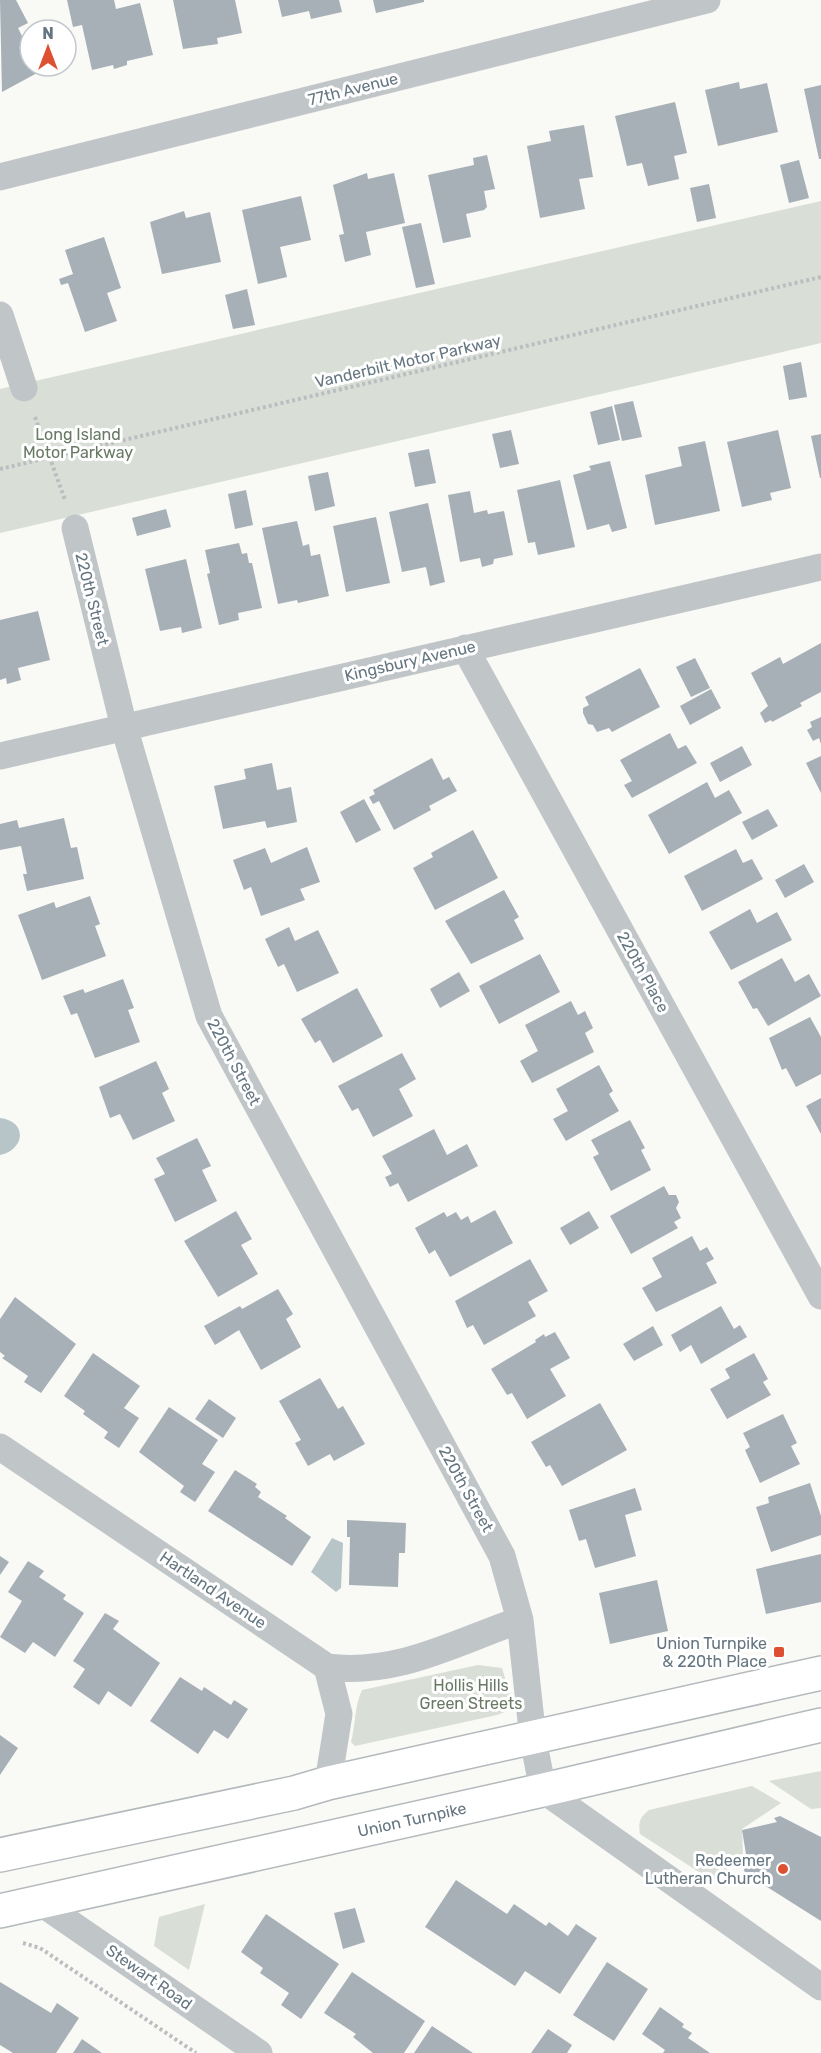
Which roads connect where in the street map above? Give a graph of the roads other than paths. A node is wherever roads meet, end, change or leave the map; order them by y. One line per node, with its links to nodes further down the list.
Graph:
1 (707, 0): 2 (street, 77th Avenue)
2 (0, 177)
3 (0, 315): 4 (street)
4 (24, 388)
5 (75, 528): 8 (street, 220th Street)
6 (821, 567): 7 (street, Kingsbury Avenue)
7 (465, 648): 8 (street, Kingsbury Avenue); 10 (street, 220th Place)
8 (124, 727): 9 (street, Kingsbury Avenue); 12 (street, 220th Street)
9 (0, 756)
10 (821, 1296)
11 (0, 1447): 13 (street, Hartland Avenue)
12 (520, 1620): 13 (street); 16 (street, 220th Street)
13 (327, 1667): 17 (street)
14 (821, 1673): 16 (main road)
15 (821, 1725): 18 (main road, Union Turnpike)
16 (533, 1739): 17 (main road); 18 (street)
17 (328, 1783): 19 (main road)
18 (543, 1790): 20 (main road, Union Turnpike); 22 (street)
19 (0, 1855)
20 (38, 1901): 21 (main road, Union Turnpike); 23 (street, Stewart Road)
21 (0, 1911)
22 (821, 1987)
23 (259, 2053)

